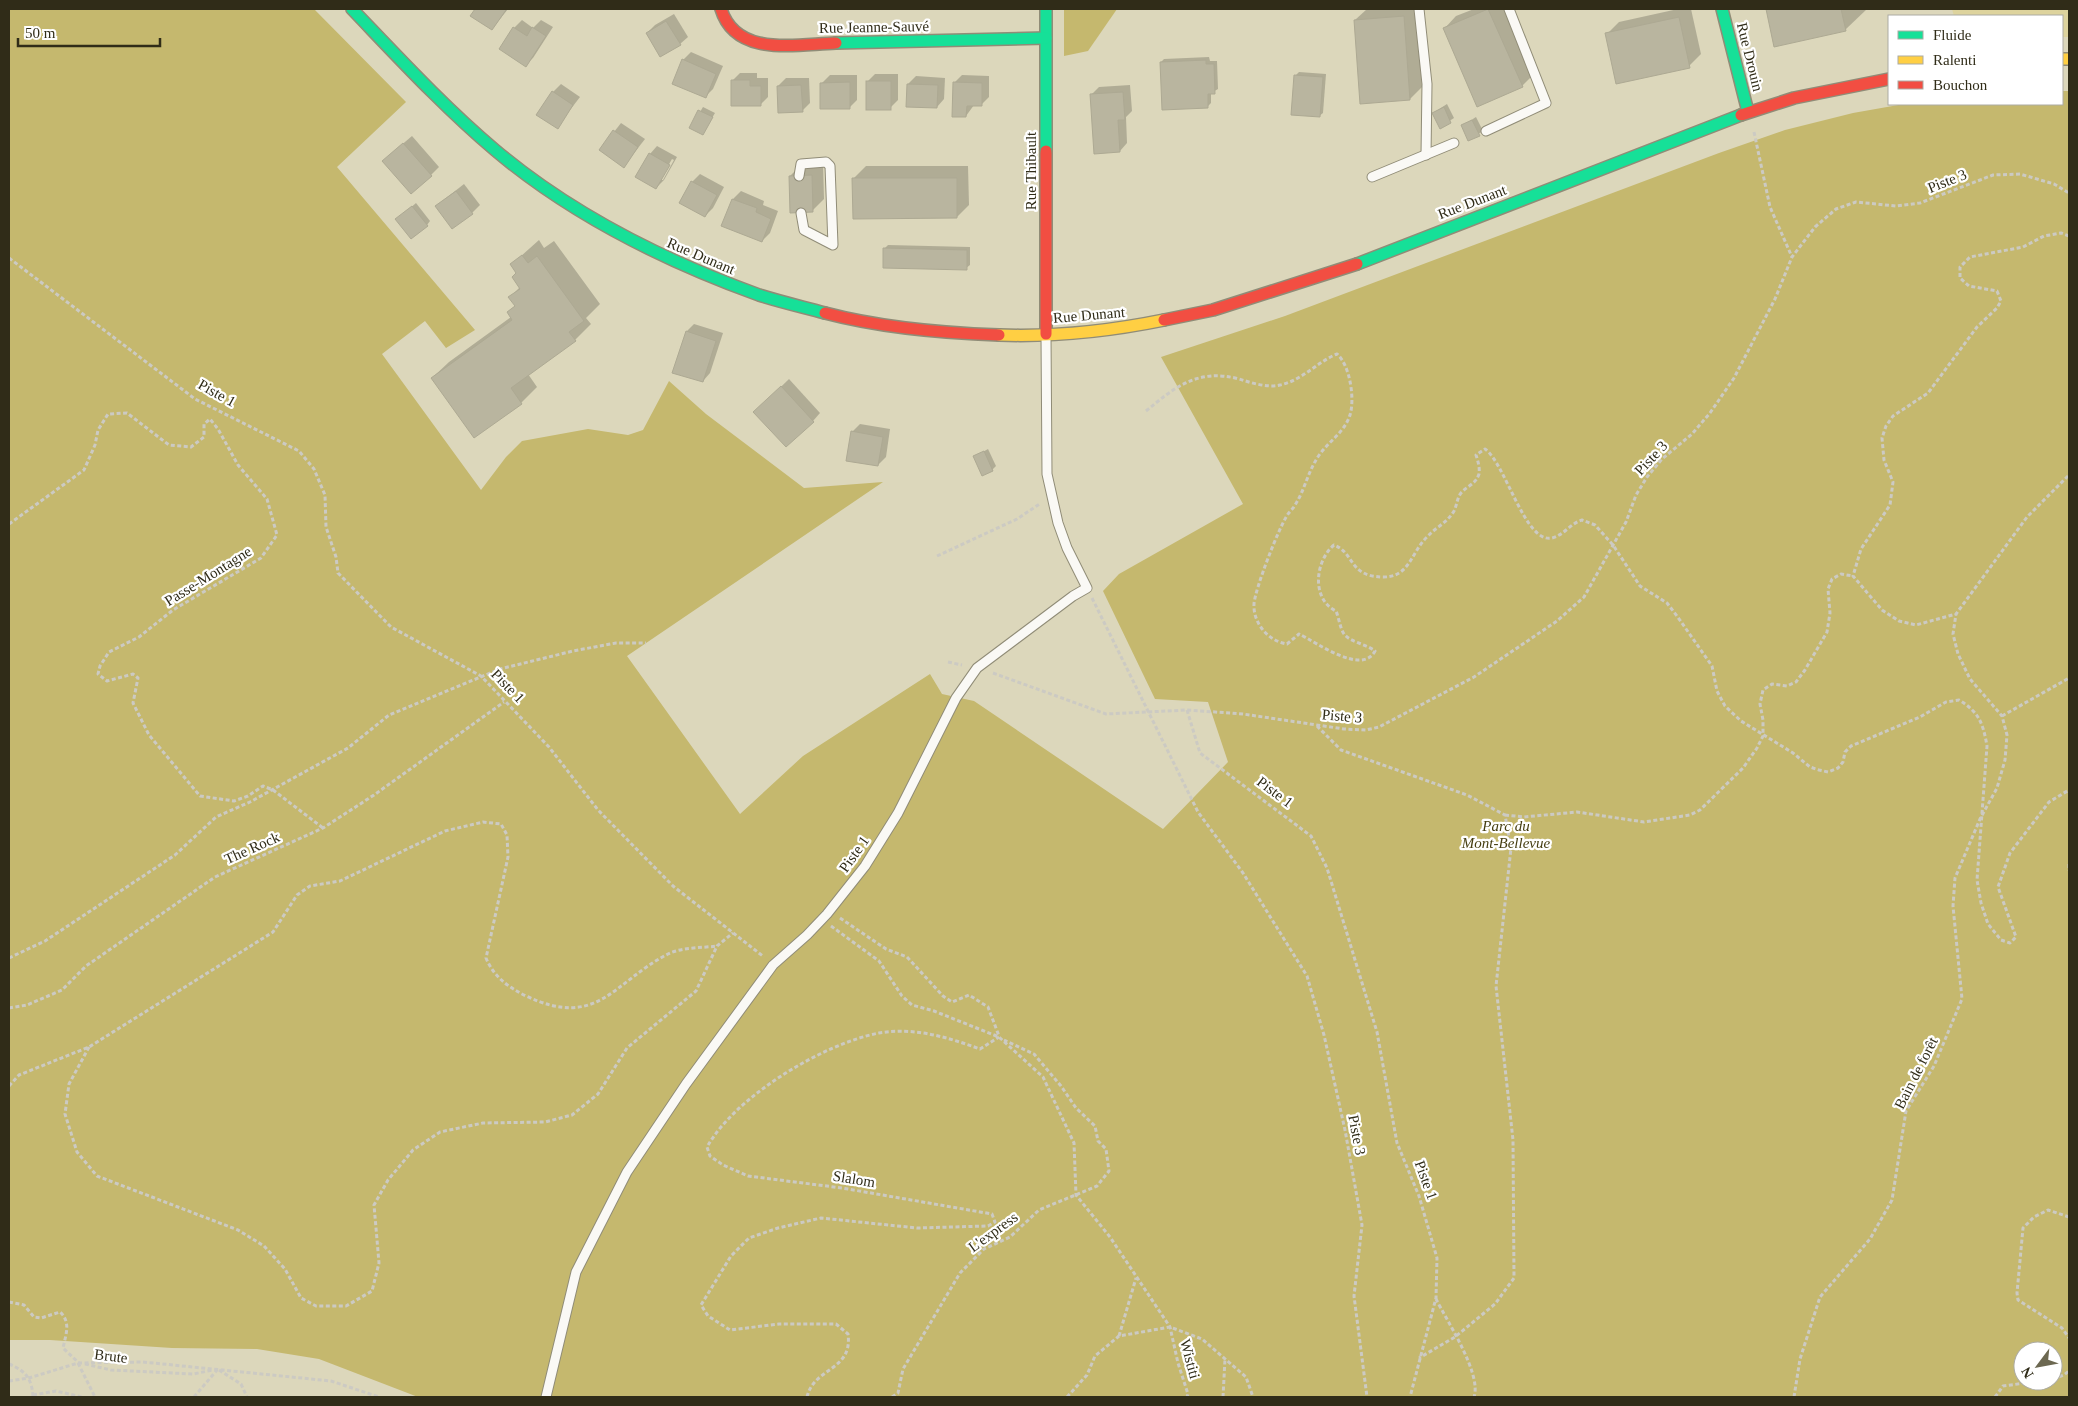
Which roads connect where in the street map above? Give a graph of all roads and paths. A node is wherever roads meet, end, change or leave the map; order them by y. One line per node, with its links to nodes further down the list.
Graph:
1 (352, 9): 21 (street, Rue Dunant)
2 (721, 9): 7 (street, Rue Jeanne-Sauvé)
3 (1046, 9): 7 (street, Rue Thibault)
4 (1420, 9): 13 (lane)
5 (1509, 9): 10 (lane)
6 (1722, 9): 9 (street, Rue Drouin)
7 (1046, 38): 21 (street, Rue Thibault)
8 (1888, 79): 9 (street, Rue Dunant)
9 (1748, 112): 21 (street, Rue Dunant)
10 (1486, 131)
11 (1754, 134): 20 (path)
12 (1454, 143): 13 (lane)
13 (1426, 155): 15 (lane)
14 (799, 176): 17 (lane)
15 (1372, 177)
16 (2069, 193): 20 (path, Piste 3)
17 (801, 213)
18 (2069, 236): 28 (path)
19 (9, 258): 33 (path, Piste 1)
20 (1792, 258): 26 (path, Piste 3)
21 (1046, 334): 24 (lane)
22 (1146, 411): 26 (path)
23 (2069, 475): 30 (path)
24 (1051, 497): 27 (path); 32 (lane, Piste 1)
25 (9, 524): 41 (path, Passe-Montagne)
26 (1613, 545): 39 (path, Piste 3); 40 (path)
27 (937, 556)
28 (1853, 576): 30 (path); 40 (path)
29 (1089, 590): 37 (path, Piste 3)
30 (1956, 614): 38 (path)
31 (646, 643): 33 (path, Passe-Montagne)
32 (977, 668): 37 (path); 48 (lane, Piste 1)
33 (480, 676): 35 (path, Piste 1); 41 (path, Passe-Montagne)
34 (2069, 678): 38 (path)
35 (504, 702): 45 (path, The Rock); 49 (path, Piste 1)
36 (1188, 710): 37 (path); 39 (path, Piste 3); 60 (path, Piste 1)
37 (1148, 713): 87 (path, Piste 3)
38 (2002, 716): 44 (path, Bain de forêt)
39 (1316, 725): 43 (path)
40 (1763, 736): 43 (path); 44 (path)
41 (273, 790): 45 (path); 51 (path)
42 (2069, 790): 44 (path)
43 (1505, 815): 64 (path)
44 (1980, 819): 90 (path, Bain de forêt)
45 (323, 828): 53 (path, The Rock)
46 (2069, 864): 47 (path)
47 (2069, 871)
48 (827, 914): 52 (lane, Piste 1); 54 (path); 54 (path)
49 (733, 933): 50 (path); 52 (path, Piste 1)
50 (717, 946): 55 (path); 55 (path)
51 (9, 958)
52 (773, 964): 80 (lane)
53 (9, 1008)
54 (999, 1037): 57 (path); 57 (path, L'express); 81 (path, Slalom)
55 (89, 1046): 56 (path)
56 (9, 1086)
57 (1076, 1195): 59 (path); 82 (path, L'express)
58 (2069, 1217): 65 (path)
59 (1136, 1277): 62 (path); 63 (path)
60 (1436, 1298): 64 (path); 66 (path, Piste 1)
61 (9, 1302): 68 (path, Brute)
62 (1170, 1327): 63 (path); 67 (path); 84 (path, Wistiti)
63 (1119, 1336): 83 (path)
64 (1456, 1337): 66 (path); 89 (path)
65 (2069, 1338)
66 (1420, 1358): 88 (path, Piste 1)
67 (1225, 1359): 85 (path); 86 (path)
68 (78, 1363): 70 (path); 70 (path, Brute); 71 (path); 76 (path)
69 (9, 1364): 71 (path)
70 (217, 1369): 77 (path); 78 (path); 79 (path)
71 (29, 1378): 72 (path); 74 (path)
72 (9, 1381)
73 (2013, 1385): 91 (path)
74 (33, 1396): 75 (path)
75 (82, 1397)
76 (95, 1397)
77 (194, 1397)
78 (247, 1397)
79 (379, 1397)
80 (546, 1397)
81 (807, 1397)
82 (892, 1397)
83 (1067, 1397)
84 (1187, 1397)
85 (1223, 1397)
86 (1253, 1397)
87 (1367, 1397)
88 (1410, 1397)
89 (1474, 1397)
90 (1794, 1397)
91 (1995, 1397)

